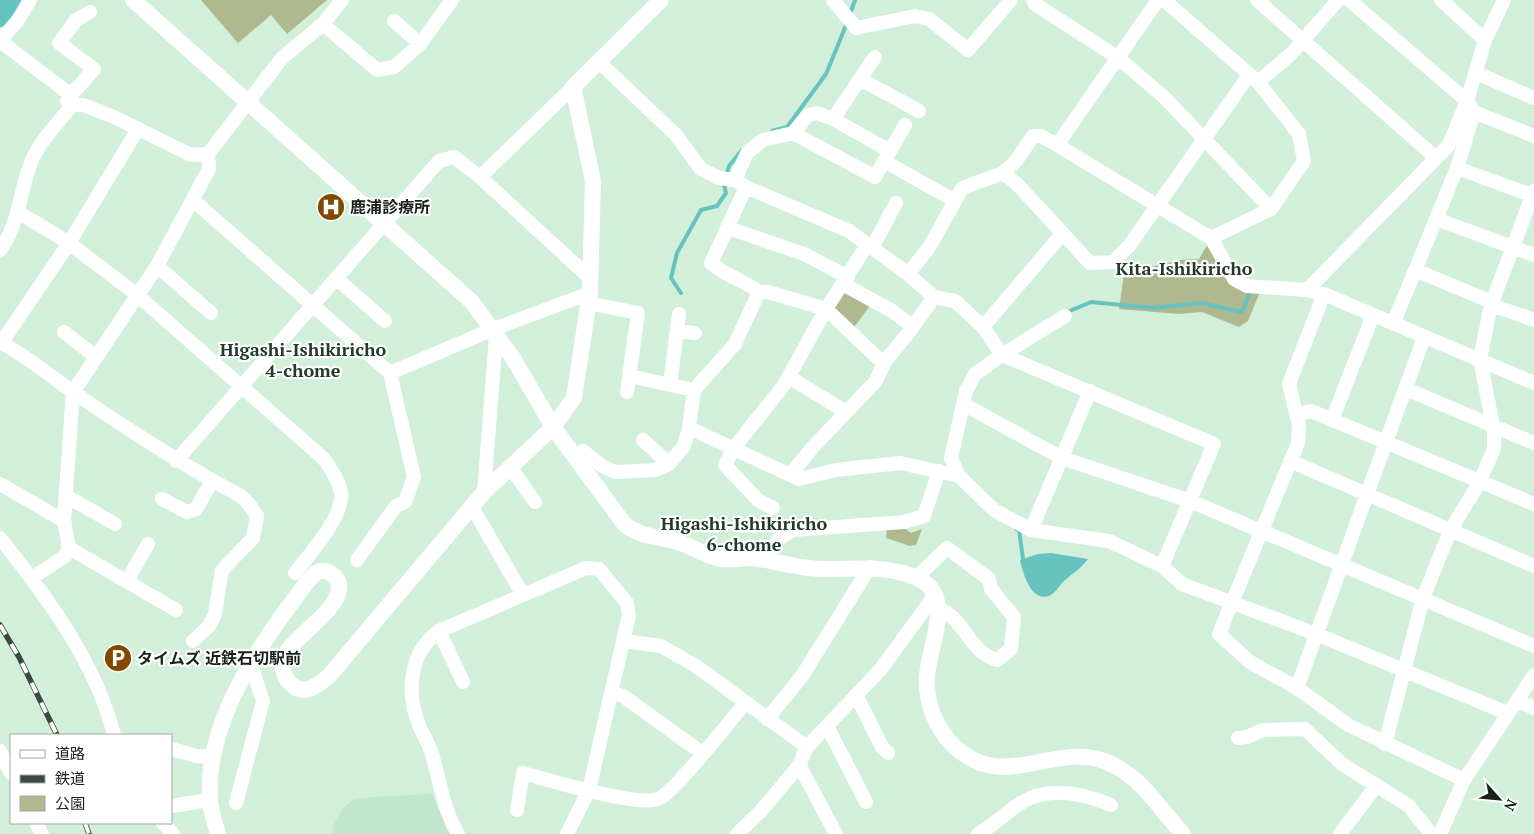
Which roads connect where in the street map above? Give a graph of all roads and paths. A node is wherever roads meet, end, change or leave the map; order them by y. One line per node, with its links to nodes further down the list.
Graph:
1 (30, 0): 21 (street)
2 (134, 0): 32 (street)
3 (342, 0): 18 (street)
4 (452, 0): 22 (street)
5 (661, 0): 25 (street)
6 (833, 0): 7 (street)
7 (1011, 0)
8 (1033, 0): 24 (street)
9 (1158, 0): 24 (street)
10 (1164, 0): 28 (street)
11 (1257, 0): 19 (street)
12 (1338, 0): 19 (street)
13 (1349, 0): 33 (street)
14 (1441, 0): 20 (street)
15 (1504, 0): 20 (street)
16 (90, 12): 30 (street)
17 (394, 21): 22 (street)
18 (323, 24): 22 (street); 32 (street)
19 (1304, 40): 28 (street); 45 (street)
20 (1486, 40): 26 (street)
21 (0, 41): 30 (street)
22 (420, 44)
23 (875, 57): 27 (street)
24 (1117, 58): 41 (street); 42 (street)
25 (598, 61): 29 (street); 49 (street)
26 (1476, 72): 31 (street); 33 (street)
27 (860, 79): 34 (street); 36 (street)
28 (1253, 79): 41 (street); 55 (street)
29 (572, 87): 48 (street); 73 (street)
30 (71, 95): 35 (street)
31 (1534, 98)
32 (247, 101): 43 (street); 58 (street)
33 (1471, 106): 40 (street); 45 (street); 46 (street)
34 (919, 111)
35 (67, 112): 38 (street); 56 (street)
36 (833, 119): 39 (street); 44 (street)
37 (905, 125): 44 (street)
38 (138, 129): 43 (street); 62 (street)
39 (793, 133): 44 (street); 49 (street)
40 (1534, 136)
41 (1203, 138): 54 (street); 55 (street)
42 (1057, 145): 47 (street); 54 (street)
43 (208, 154): 51 (street)
44 (887, 156): 52 (street)
45 (1436, 157): 72 (street)
46 (1457, 168): 50 (street); 57 (street)
47 (1003, 173): 52 (street); 60 (street)
48 (480, 177): 58 (street); 73 (street)
49 (741, 184): 59 (street); 63 (street)
50 (1533, 194): 64 (street)
51 (194, 201): 67 (street); 79 (street)
52 (955, 201): 69 (street)
53 (896, 202): 63 (street)
54 (1158, 204): 60 (street); 61 (street)
55 (1271, 209): 61 (street)
56 (18, 212): 62 (street); 65 (street)
57 (1436, 218): 64 (street); 68 (street)
58 (385, 222): 70 (street); 92 (street)
59 (728, 228): 71 (street); 74 (street)
60 (1063, 234): 89 (street)
61 (1211, 238): 72 (street)
62 (68, 243): 75 (street); 95 (street)
63 (870, 246): 69 (street); 71 (street)
64 (1513, 246): 66 (street); 78 (street)
65 (0, 250)
66 (1534, 255)
67 (157, 266): 75 (street); 81 (street)
68 (1415, 270): 78 (street); 87 (street)
69 (908, 274): 77 (street)
70 (336, 278): 79 (street); 85 (street)
71 (846, 280): 80 (street); 88 (street)
72 (1307, 290): 76 (street)
73 (590, 292): 92 (street); 101 (street); 116 (street)
74 (759, 292): 80 (street); 107 (street)
75 (136, 294): 97 (street); 105 (street)
76 (1324, 294): 84 (street); 113 (street)
77 (934, 297): 88 (street); 89 (street)
78 (1491, 303): 86 (street); 98 (street)
79 (312, 306): 100 (street); 105 (street)
80 (826, 308): 99 (street); 102 (street)
81 (211, 313)
82 (679, 314): 90 (street)
83 (1065, 316): 96 (street)
84 (1373, 316): 87 (street); 114 (street)
85 (385, 320)
86 (1534, 320)
87 (1393, 324): 94 (street)
88 (913, 327): 99 (street)
89 (983, 327): 96 (street)
90 (677, 330): 93 (street); 104 (street)
91 (64, 332): 97 (street)
92 (493, 333): 100 (street); 116 (street); 134 (street)
93 (695, 333)
94 (1424, 337): 98 (street); 106 (street)
95 (1, 342): 109 (street)
96 (1002, 355): 108 (street); 111 (street)
97 (96, 357): 109 (street)
98 (1480, 359): 103 (street); 115 (street)
99 (884, 364): 112 (street)
100 (390, 373): 151 (street)
101 (629, 376): 104 (street); 110 (street)
102 (789, 377): 112 (street); 121 (street)
103 (1534, 383)
104 (670, 385): 107 (street)
105 (242, 386): 124 (street); 157 (street)
106 (1406, 389): 115 (street); 119 (street)
107 (694, 390): 117 (street)
108 (1090, 391): 123 (street); 138 (street)
109 (73, 392): 124 (street); 136 (street)
110 (627, 392)
111 (962, 404): 123 (street); 130 (street)
112 (846, 412): 129 (street)
113 (1296, 415): 114 (street); 125 (street)
114 (1332, 420): 119 (street)
115 (1493, 424): 120 (street); 132 (street)
116 (553, 427): 122 (street); 127 (street)
117 (689, 428): 121 (street); 126 (street)
118 (644, 440): 126 (street)
119 (1386, 443): 132 (street); 135 (street)
120 (1534, 443)
121 (733, 448): 129 (street); 142 (street)
122 (575, 456): 126 (street); 152 (street)
123 (1062, 458): 138 (street); 145 (street)
124 (176, 461): 131 (street)
125 (1290, 461): 135 (street); 146 (street)
126 (669, 464)
127 (510, 467): 134 (street); 139 (street)
128 (939, 471): 129 (street); 130 (street); 152 (street)
129 (790, 474)
130 (959, 476): 145 (street)
131 (212, 481): 137 (street); 168 (street)
132 (1479, 483): 140 (street); 147 (street)
133 (0, 484): 143 (street)
134 (484, 492): 141 (street)
135 (1367, 495): 147 (street); 153 (street)
136 (66, 496): 143 (street); 144 (street)
137 (162, 499)
138 (1190, 501): 146 (street); 154 (street)
139 (535, 502)
140 (1534, 504)
141 (472, 507): 161 (street); 171 (street)
142 (773, 508)
143 (64, 521): 150 (street)
144 (115, 524)
145 (1031, 530): 154 (street)
146 (1261, 530): 153 (street); 163 (street)
147 (1450, 531): 155 (street); 162 (street)
148 (0, 538): 159 (street)
149 (148, 544): 160 (street)
150 (69, 548): 159 (street); 160 (street)
151 (357, 560)
152 (768, 561): 156 (street)
153 (1342, 564): 162 (street); 167 (street)
154 (1162, 566): 163 (street)
155 (1534, 566)
156 (870, 567): 158 (street); 182 (street)
157 (295, 573)
158 (917, 577): 164 (street); 164 (street)
159 (32, 578): 184 (street)
160 (127, 581): 165 (street)
161 (523, 596): 166 (street); 169 (street)
162 (1423, 598): 170 (street); 172 (street)
163 (1232, 601): 167 (street); 175 (street)
164 (937, 602): 177 (street); 212 (street)
165 (176, 610)
166 (439, 631): 174 (street); 207 (street)
167 (1316, 634): 172 (street); 175 (street)
168 (193, 641)
169 (624, 641): 176 (street); 179 (street)
170 (1534, 646)
171 (250, 661): 192 (street); 200 (street)
172 (1404, 672): 181 (street); 186 (street)
173 (1534, 674): 178 (street)
174 (463, 682)
175 (1297, 688): 186 (street)
176 (612, 693): 190 (street); 197 (street)
177 (856, 695): 183 (street); 191 (street)
178 (1518, 701): 180 (street); 181 (street)
179 (745, 703): 182 (street); 190 (street)
180 (1534, 708)
181 (1507, 713): 195 (street)
182 (767, 719): 187 (street)
183 (827, 726): 187 (street); 199 (street)
184 (114, 734)
185 (1238, 738): 196 (street)
186 (1385, 744): 195 (street)
187 (807, 747): 193 (street)
188 (172, 749): 192 (street)
189 (0, 752): 194 (street)
190 (702, 753): 197 (street)
191 (888, 753)
192 (213, 757): 198 (street)
193 (799, 764): 209 (street); 210 (street)
194 (10, 771)
195 (1464, 780): 215 (street)
196 (1376, 786): 213 (street); 214 (street)
197 (589, 790): 203 (street); 208 (street)
198 (210, 800): 202 (street); 206 (street)
199 (866, 802)
200 (236, 803)
201 (1111, 805): 211 (street)
202 (172, 806)
203 (517, 810)
204 (164, 824): 205 (street)
205 (173, 834)
206 (218, 834)
207 (458, 834)
208 (567, 834)
209 (737, 834)
210 (836, 834)
211 (978, 834)
212 (1183, 834)
213 (1340, 834)
214 (1431, 834)
215 (1440, 834)

